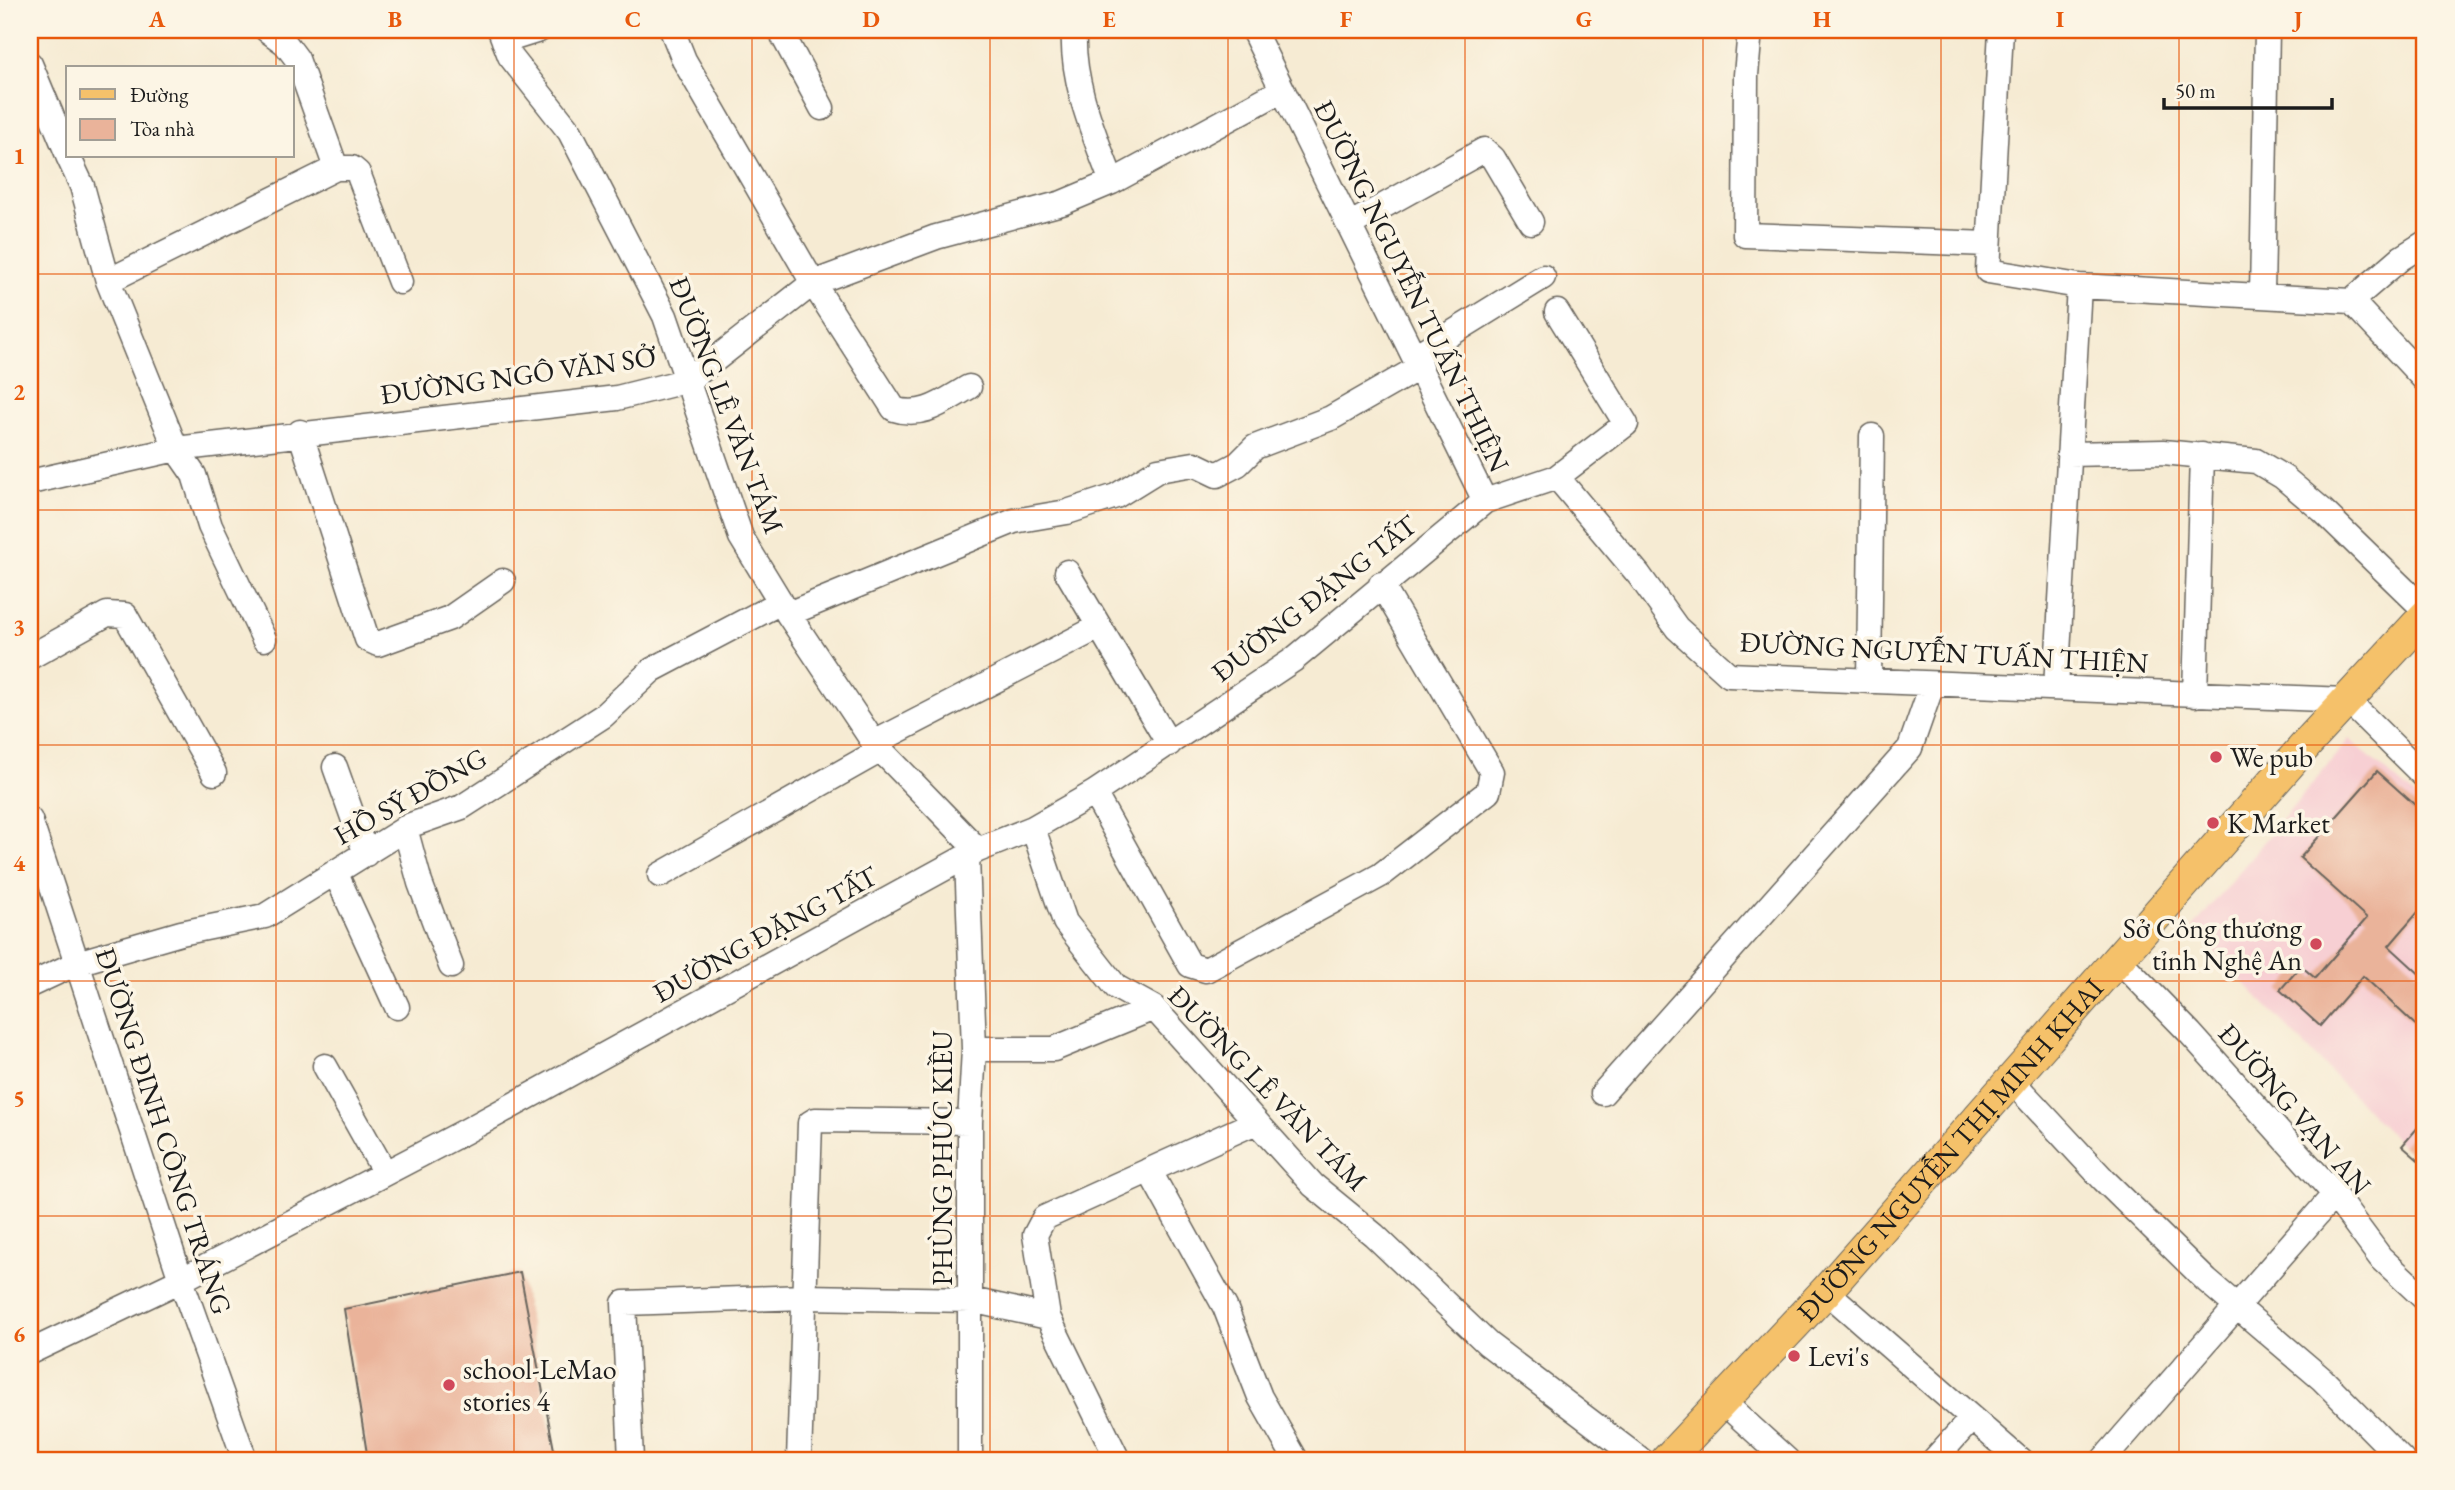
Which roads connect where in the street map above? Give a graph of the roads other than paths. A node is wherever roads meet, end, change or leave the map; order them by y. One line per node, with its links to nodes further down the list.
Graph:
1 (267, 30): 16 (street)
2 (539, 30): 10 (street)
3 (672, 30): 25 (street)
4 (780, 30): 13 (street)
5 (1074, 30): 17 (street)
6 (1253, 30): 12 (street, ĐƯỜNG NGUYỄN TUẤN THIỆN)
7 (1750, 30): 21 (street)
8 (2001, 30): 21 (street)
9 (2267, 30): 27 (street)
10 (502, 35): 31 (street, ĐƯỜNG LÊ VĂN TÁM)
11 (30, 64): 14 (street)
12 (1282, 90): 17 (street, ĐƯỜNG NGÔ VĂN SỞ); 19 (street, ĐƯỜNG NGUYỄN TUẤN THIỆN)
13 (822, 108)
14 (66, 151)
15 (69, 158): 23 (street)
16 (336, 168): 23 (street); 24 (street)
17 (1112, 182): 25 (street, ĐƯỜNG NGÔ VĂN SỞ)
18 (1531, 222): 19 (street)
19 (1351, 224): 30 (street, ĐƯỜNG NGUYỄN TUẤN THIỆN)
20 (2425, 243): 28 (street)
21 (1989, 244): 26 (street)
22 (1543, 277): 30 (street)
23 (108, 281): 36 (street)
24 (400, 282)
25 (813, 284): 31 (street, ĐƯỜNG NGÔ VĂN SỞ); 33 (street)
26 (2079, 286): 27 (street); 37 (street)
27 (2262, 295): 28 (street)
28 (2351, 301): 32 (street)
29 (1558, 312): 39 (street)
30 (1418, 361): 41 (street, ĐƯỜNG NGUYỄN TUẤN THIỆN); 45 (street, HỒ SỸ ĐỒNG)
31 (689, 380): 34 (street, ĐƯỜNG NGÔ VĂN SỞ); 45 (street, ĐƯỜNG LÊ VĂN TÁM)
32 (2425, 380)
33 (969, 387)
34 (300, 432): 36 (street, ĐƯỜNG NGÔ VĂN SỞ); 43 (street)
35 (1872, 436): 51 (street)
36 (176, 449): 40 (street, ĐƯỜNG NGÔ VĂN SỞ); 49 (street)
37 (2069, 454): 38 (street); 53 (street)
38 (2202, 455): 46 (street); 54 (street)
39 (1558, 477): 41 (street, ĐƯỜNG NGUYỄN TUẤN THIỆN); 51 (street, ĐƯỜNG NGUYỄN TUẤN THIỆN)
40 (30, 482)
41 (1485, 501): 44 (street, ĐƯỜNG ĐẶNG TẤT)
42 (1067, 572): 48 (street)
43 (503, 581)
44 (1381, 584): 56 (street, ĐƯỜNG ĐẶNG TẤT); 61 (street)
45 (785, 608): 57 (street, ĐƯỜNG LÊ VĂN TÁM); 63 (street, HỒ SỸ ĐỒNG)
46 (2425, 610)
47 (2425, 616): 55 (main road, ĐƯỜNG NGUYỄN THỊ MINH KHAI)
48 (1097, 628): 56 (street); 57 (street)
49 (264, 639)
50 (30, 657): 59 (street)
51 (1869, 681): 52 (street, ĐƯỜNG NGUYỄN TUẤN THIỆN)
52 (1932, 685): 53 (street, ĐƯỜNG NGUYỄN TUẤN THIỆN); 78 (street)
53 (2056, 688): 54 (street, ĐƯỜNG NGUYỄN TUẤN THIỆN)
54 (2196, 695): 55 (street, ĐƯỜNG NGUYỄN TUẤN THIỆN)
55 (2347, 700): 60 (street); 69 (main road, ĐƯỜNG NGUYỄN THỊ MINH KHAI)
56 (1169, 744): 61 (street, ĐƯỜNG ĐẶNG TẤT)
57 (877, 746): 65 (street, ĐƯỜNG LÊ VĂN TÁM); 68 (street)
58 (335, 767): 66 (street)
59 (214, 773)
60 (2425, 777)
61 (1094, 793): 64 (street, ĐƯỜNG ĐẶNG TẤT)
62 (30, 820): 70 (street, ĐƯỜNG ĐINH CÔNG TRÁNG)
63 (405, 828): 66 (street, HỒ SỸ ĐỒNG); 71 (street)
64 (1033, 828): 65 (street, ĐƯỜNG ĐẶNG TẤT); 74 (street, ĐƯỜNG LÊ VĂN TÁM)
65 (972, 853): 75 (street, PHÙNG PHÚC KIỀU); 82 (street, ĐƯỜNG ĐẶNG TẤT)
66 (366, 854): 67 (street, HỒ SỸ ĐỒNG)
67 (335, 872): 70 (street, HỒ SỸ ĐỒNG); 73 (street)
68 (660, 875)
69 (2118, 959): 77 (main road, ĐƯỜNG NGUYỄN THỊ MINH KHAI); 83 (street, ĐƯỜNG VẠN AN)
70 (77, 963): 72 (street, HỒ SỸ ĐỒNG); 84 (street, ĐƯỜNG ĐINH CÔNG TRÁNG)
71 (451, 966)
72 (30, 985)
73 (397, 1007)
74 (1154, 1008): 75 (street); 80 (street, ĐƯỜNG LÊ VĂN TÁM)
75 (974, 1049): 79 (street, PHÙNG PHÚC KIỀU)
76 (325, 1066): 82 (street)
77 (2011, 1080): 85 (main road, ĐƯỜNG NGUYỄN THỊ MINH KHAI); 89 (street)
78 (1603, 1093)
79 (970, 1122): 86 (street); 88 (street, PHÙNG PHÚC KIỀU)
80 (1256, 1122): 81 (street); 100 (street, ĐƯỜNG LÊ VĂN TÁM)
81 (1149, 1170): 90 (street); 99 (street)
82 (385, 1173): 84 (street, ĐƯỜNG ĐẶNG TẤT)
83 (2333, 1195): 87 (street, ĐƯỜNG VẠN AN); 89 (street)
84 (181, 1280): 91 (street, ĐƯỜNG ĐẶNG TẤT); 94 (street, ĐƯỜNG ĐINH CÔNG TRÁNG)
85 (1826, 1291): 92 (main road, ĐƯỜNG NGUYỄN THỊ MINH KHAI); 93 (street)
86 (805, 1297): 88 (street); 95 (street); 96 (street)
87 (2425, 1298)
88 (971, 1300): 90 (street); 97 (street, PHÙNG PHÚC KIỀU)
89 (2237, 1307): 105 (street); 106 (street)
90 (1048, 1317): 98 (street)
91 (30, 1352)
92 (1722, 1402): 101 (main road, ĐƯỜNG NGUYỄN THỊ MINH KHAI); 102 (street)
93 (1972, 1418): 103 (street); 104 (street)
94 (245, 1460)
95 (631, 1460)
96 (799, 1460)
97 (970, 1460)
98 (1118, 1460)
99 (1296, 1460)
100 (1641, 1460)
101 (1667, 1460)
102 (1787, 1460)
103 (1934, 1460)
104 (2020, 1460)
105 (2103, 1460)
106 (2402, 1460)

